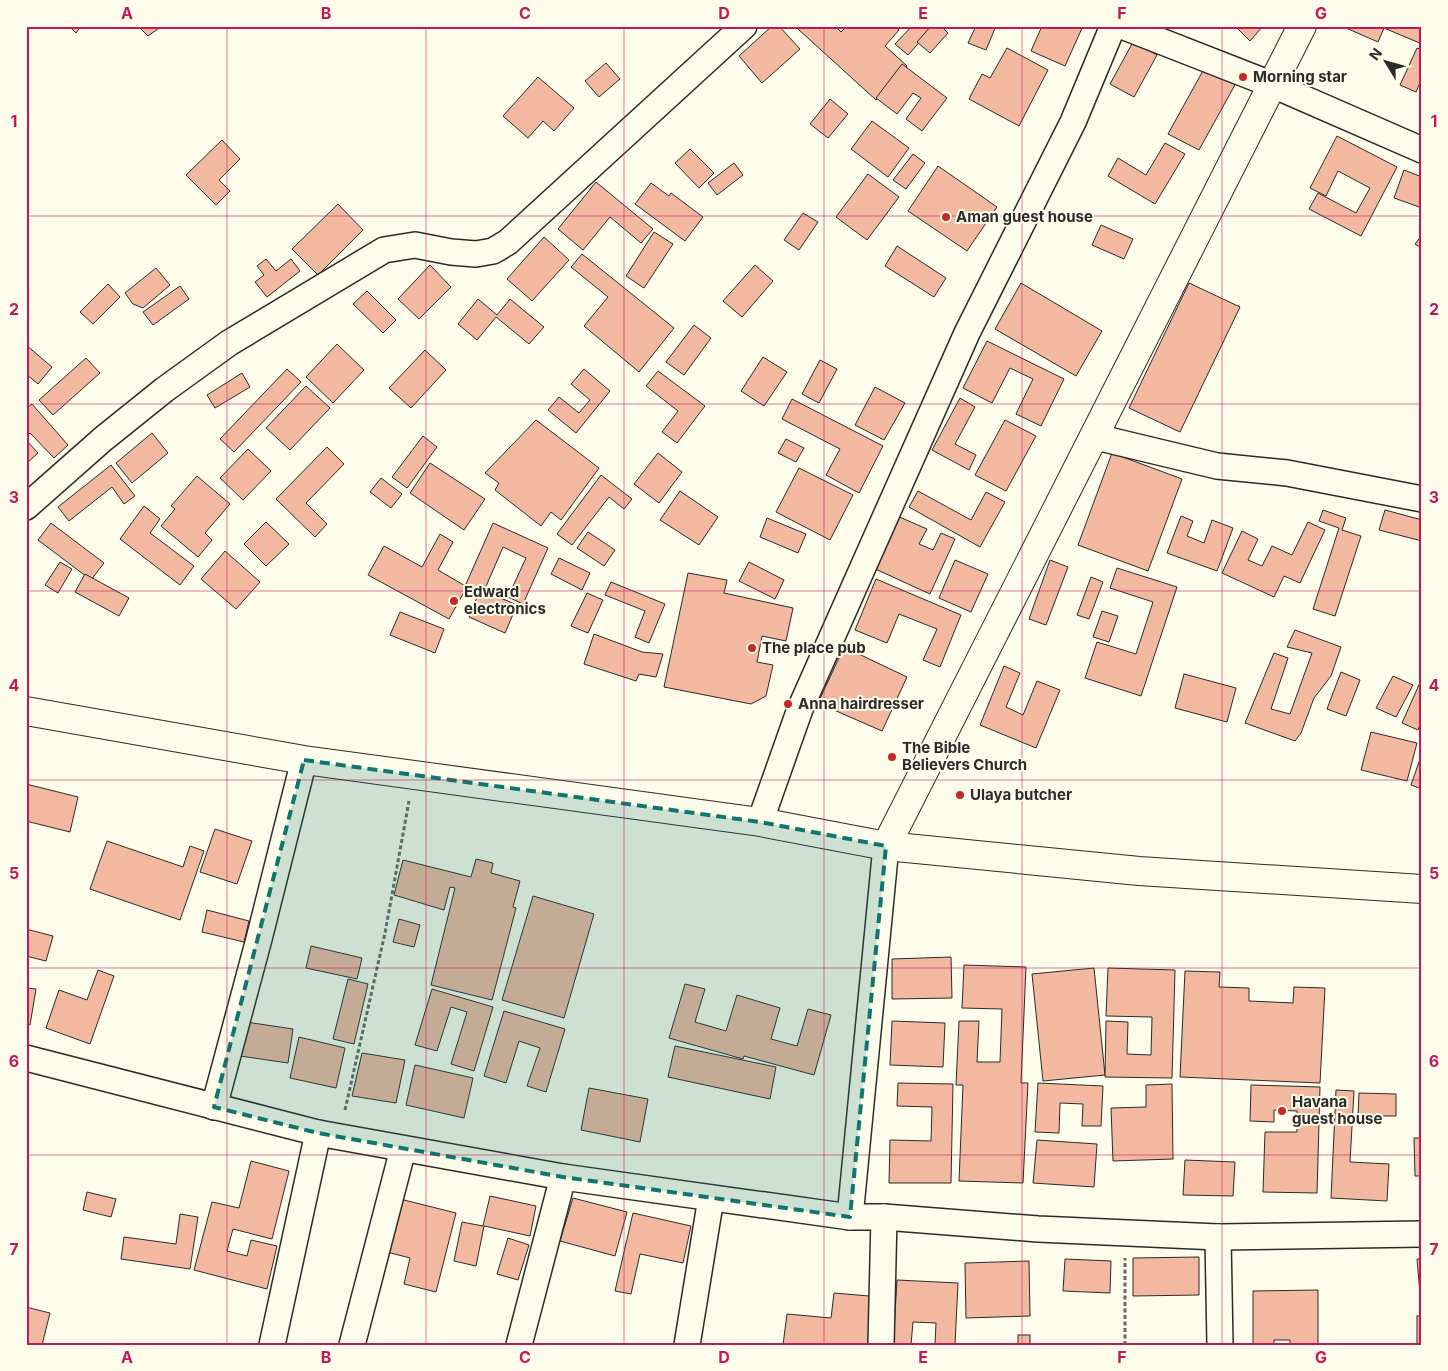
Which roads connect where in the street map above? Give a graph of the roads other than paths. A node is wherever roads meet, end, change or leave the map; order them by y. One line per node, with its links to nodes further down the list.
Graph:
1 (744, 26): 9 (street)
2 (1112, 26): 12 (street)
3 (1122, 26): 5 (street)
4 (1302, 26): 5 (main road)
5 (1273, 85): 6 (street); 7 (main road)
6 (1422, 150)
7 (1096, 436): 8 (street); 13 (main road)
8 (1422, 499)
9 (26, 508)
10 (27, 716): 11 (main road)
11 (304, 760): 12 (main road); 16 (street)
12 (760, 822): 13 (main road)
13 (886, 846): 14 (main road); 21 (street)
14 (1422, 889)
15 (26, 1058): 16 (street)
16 (214, 1107): 17 (street)
17 (329, 1135): 18 (street); 25 (street)
18 (403, 1148): 19 (street); 26 (street)
19 (563, 1177): 20 (street); 27 (street)
20 (710, 1198): 21 (street); 28 (street)
21 (850, 1217): 22 (street)
22 (884, 1217): 24 (street); 29 (street)
23 (1422, 1234): 24 (street)
24 (1218, 1236): 30 (street)
25 (272, 1345)
26 (352, 1345)
27 (519, 1345)
28 (687, 1345)
29 (880, 1345)
30 (1220, 1345)

